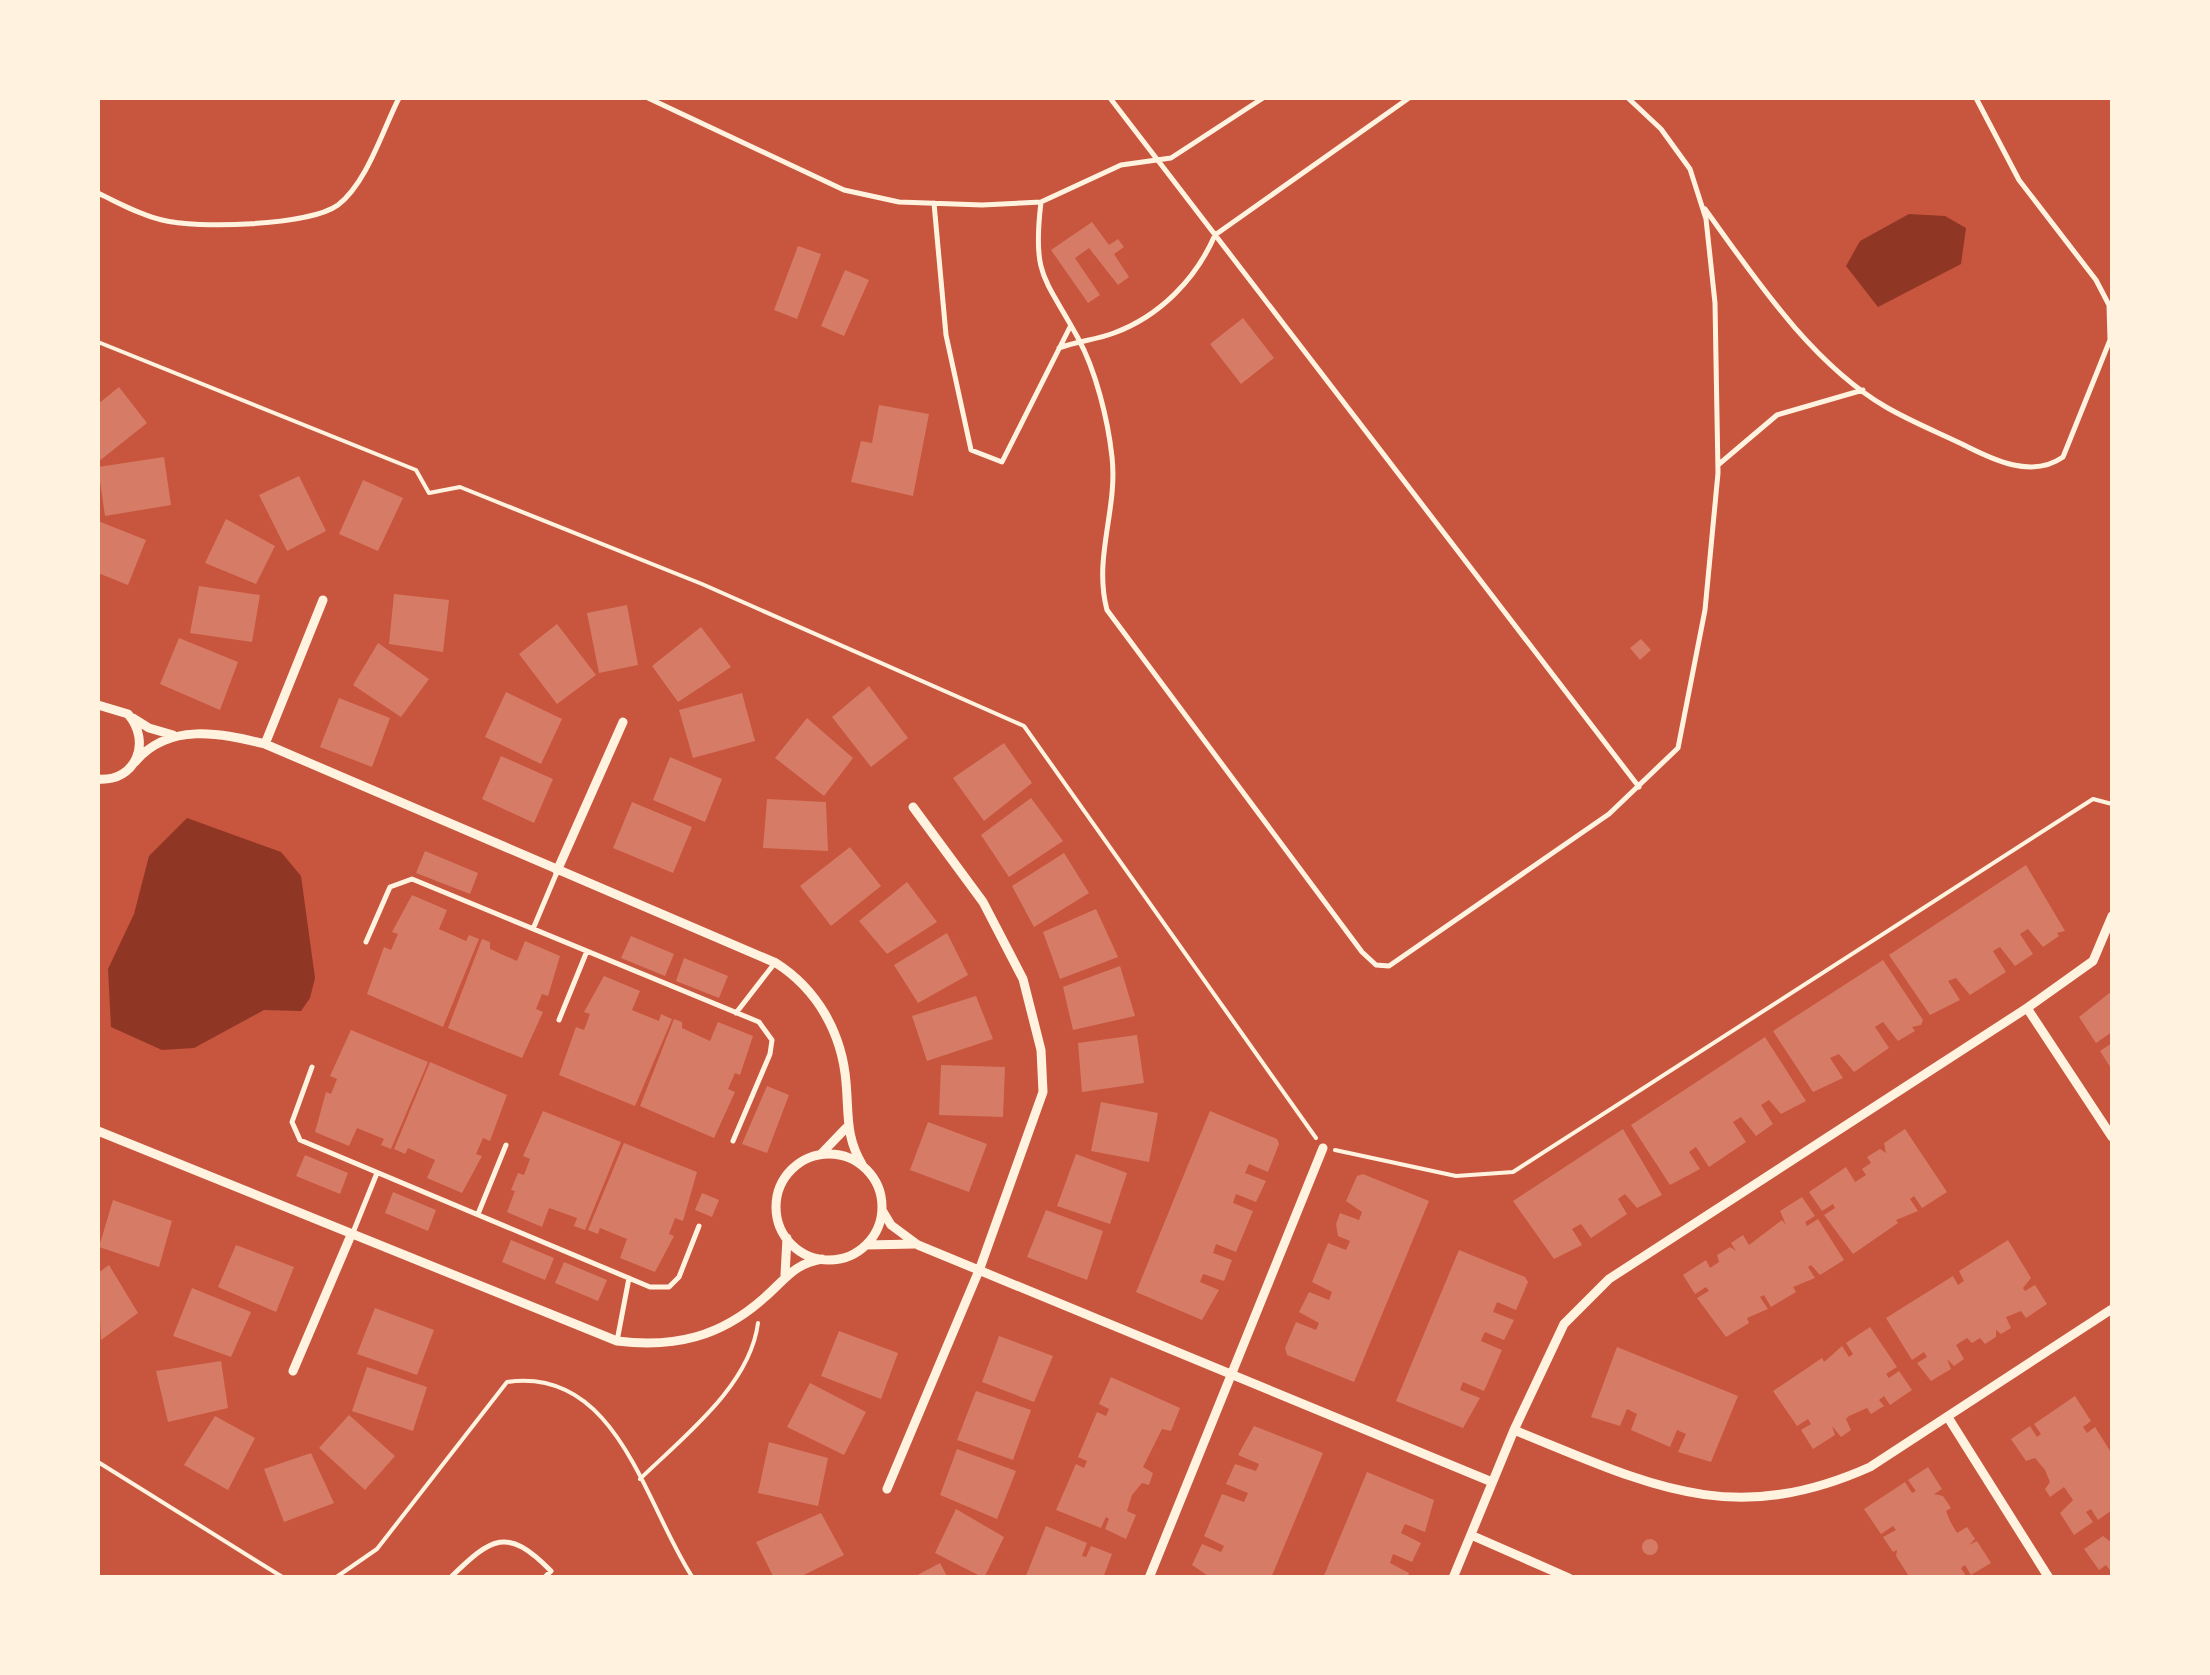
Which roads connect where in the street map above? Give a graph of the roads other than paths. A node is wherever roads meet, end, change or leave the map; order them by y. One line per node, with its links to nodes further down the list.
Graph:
1 (399, 98): 9 (lane)
2 (648, 98): 12 (lane)
3 (1110, 98): 8 (lane)
4 (1264, 98): 8 (lane)
5 (1409, 98): 13 (lane)
6 (1628, 98): 11 (lane)
7 (1976, 98): 17 (lane)
8 (1158, 160): 10 (lane); 13 (lane)
9 (98, 192)
10 (1041, 202): 12 (lane); 14 (lane)
11 (1701, 202): 17 (lane); 18 (lane)
12 (934, 203): 16 (lane)
13 (1216, 236): 15 (lane); 27 (lane)
14 (1070, 326): 15 (lane); 16 (lane)
15 (1079, 340): 16 (lane); 27 (lane)
16 (1059, 348)
17 (1863, 390): 18 (lane)
18 (1718, 466): 27 (lane)
19 (323, 600): 24 (street)
20 (98, 705): 21 (street)
21 (128, 714): 23 (street); 25 (street)
22 (623, 722): 29 (street)
23 (176, 736): 24 (street); 25 (street)
24 (266, 744): 29 (street)
25 (135, 762): 26 (street)
26 (98, 780)
27 (1638, 787)
28 (913, 807): 56 (street)
29 (557, 871): 31 (lane); 34 (street)
30 (2112, 916): 35 (street)
31 (533, 929): 32 (lane); 33 (lane)
32 (366, 942)
33 (587, 951): 36 (lane); 37 (lane)
34 (776, 963): 36 (lane); 39 (street)
35 (2028, 1008): 41 (street); 64 (street)
36 (736, 1013): 42 (lane)
37 (558, 1020)
38 (312, 1067): 47 (lane)
39 (846, 1128): 45 (street); 46 (street)
40 (98, 1131): 51 (street)
41 (2112, 1137)
42 (733, 1141)
43 (506, 1146): 49 (lane)
44 (1323, 1148): 62 (street)
45 (822, 1154): 46 (street); 52 (street)
46 (863, 1166): 48 (street)
47 (378, 1173): 49 (lane); 51 (lane)
48 (882, 1210): 53 (street); 54 (street)
49 (478, 1214): 58 (lane)
50 (699, 1226): 58 (lane)
51 (352, 1235): 60 (street); 61 (street)
52 (787, 1236): 55 (street); 57 (street)
53 (918, 1244): 54 (street); 56 (street)
54 (866, 1245): 55 (street)
55 (822, 1259): 57 (street)
56 (980, 1268): 62 (street); 66 (street)
57 (786, 1275): 60 (street)
58 (629, 1278): 60 (lane)
59 (2112, 1309): 63 (street)
60 (617, 1341)
61 (292, 1372)
62 (1232, 1372): 65 (street); 72 (street)
63 (1949, 1418): 64 (street); 75 (street)
64 (1514, 1430): 65 (street)
65 (1492, 1482): 67 (street)
66 (887, 1489)
67 (1471, 1535): 73 (street); 74 (street)
68 (551, 1571): 69 (lane); 70 (lane); 71 (lane)
69 (450, 1578)
70 (544, 1578)
71 (558, 1578)
72 (1149, 1578)
73 (1453, 1578)
74 (1569, 1578)
75 (2049, 1578)

